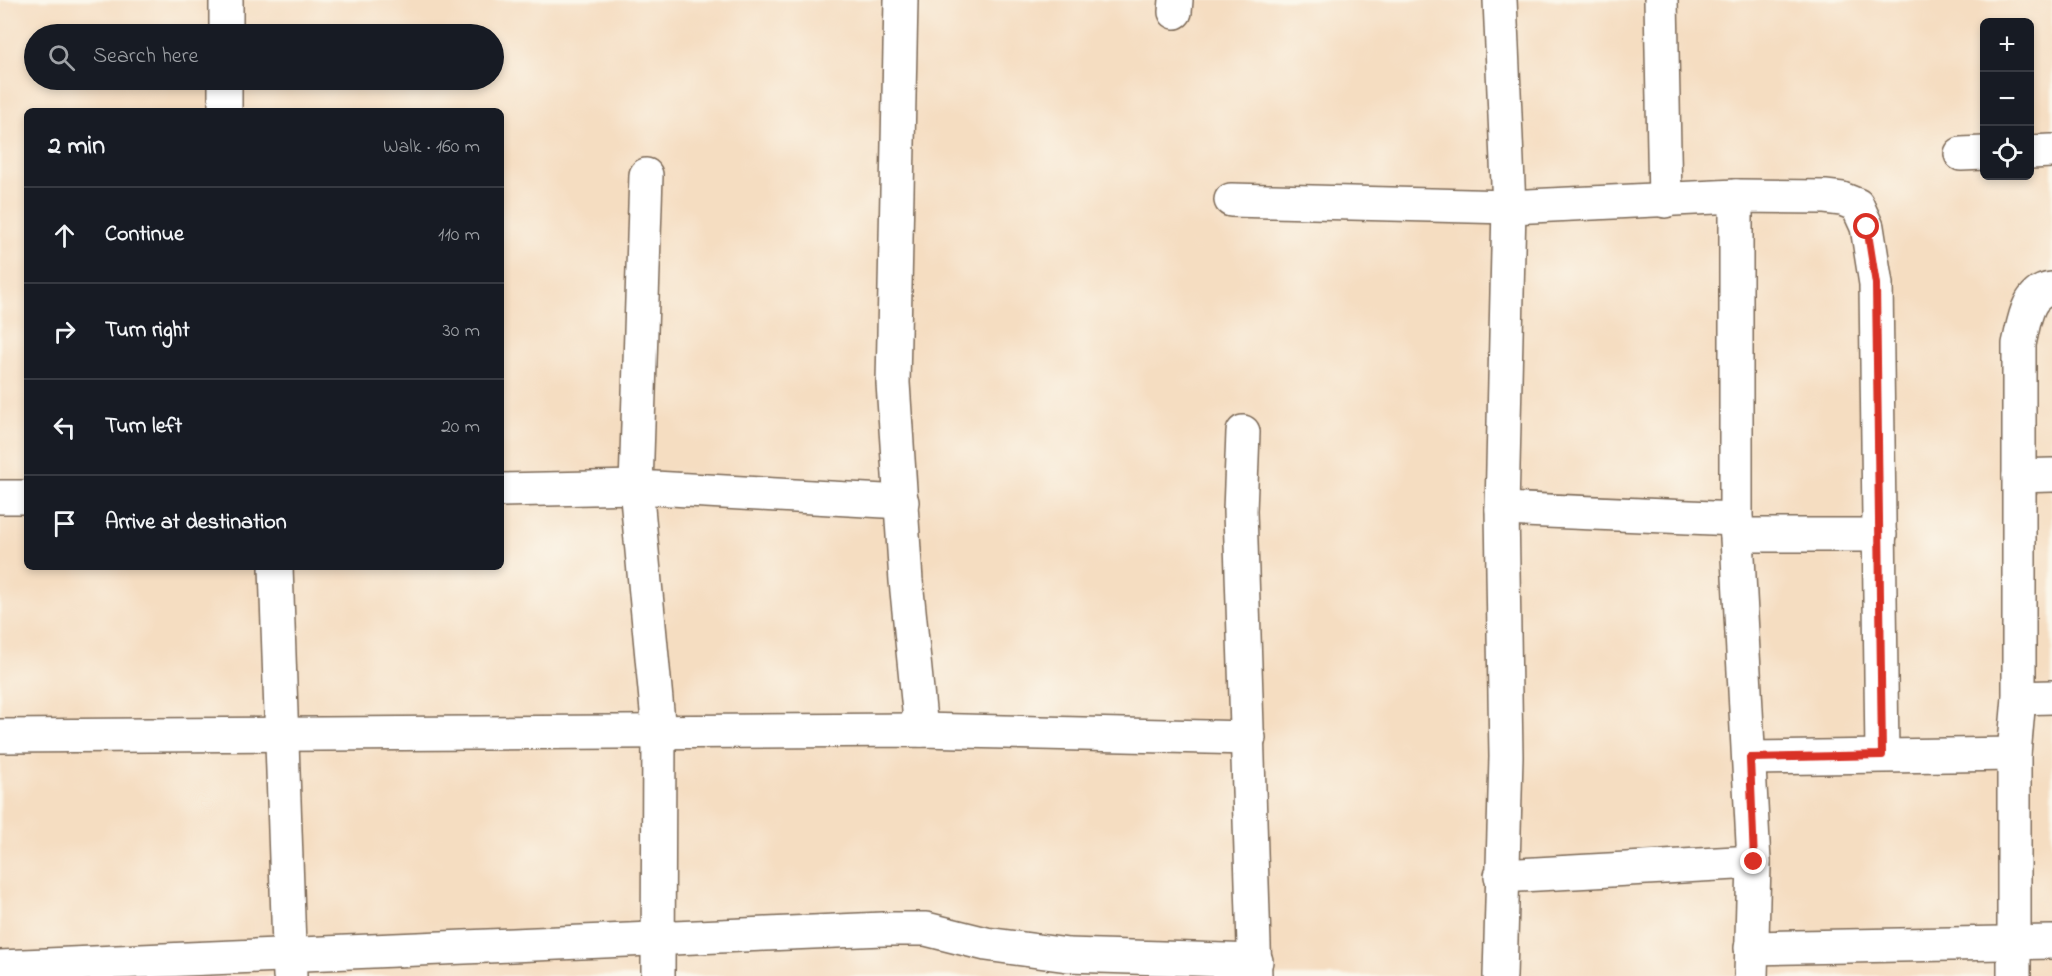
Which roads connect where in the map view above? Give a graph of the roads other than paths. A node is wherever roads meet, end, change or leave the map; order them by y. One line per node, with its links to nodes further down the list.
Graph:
1 (226, 0): 5 (street)
2 (902, 0): 23 (street)
3 (1500, 0): 14 (street)
4 (1661, 0): 13 (street)
5 (226, 24)
6 (225, 90): 7 (street)
7 (225, 108)
8 (2052, 151): 9 (street)
9 (2034, 152)
10 (646, 175): 19 (street)
11 (1736, 196): 13 (street); 25 (street); 26 (street)
12 (1231, 200): 14 (street)
13 (1665, 201): 14 (street)
14 (1509, 207): 24 (street)
15 (2052, 289): 18 (street)
16 (1243, 432): 34 (street)
17 (2052, 475): 18 (street)
18 (2019, 476): 29 (street)
19 (636, 487): 20 (street); 23 (street); 31 (street)
20 (504, 490)
21 (0, 497): 22 (street)
22 (24, 497)
23 (902, 502): 30 (street)
24 (1502, 509): 25 (street); 39 (street)
25 (1736, 527): 26 (street); 37 (street)
26 (1880, 535): 36 (street)
27 (276, 570): 32 (street)
28 (2052, 697): 29 (street)
29 (2019, 698): 35 (street)
30 (921, 730): 31 (street); 34 (street)
31 (659, 732): 32 (street); 40 (street)
32 (284, 735): 33 (street); 45 (street)
33 (0, 736)
34 (1249, 738): 47 (street)
35 (2014, 754): 36 (street); 41 (street)
36 (1882, 755): 37 (street)
37 (1750, 758): 38 (street)
38 (1754, 862): 39 (street); 44 (street)
39 (1501, 876): 49 (street)
40 (658, 939): 43 (street); 47 (street); 48 (street)
41 (2014, 941): 42 (street); 44 (street); 50 (street)
42 (2052, 942)
43 (460, 962): 45 (street)
44 (1751, 962)
45 (289, 966): 46 (street)
46 (0, 967)
47 (1256, 968)
48 (658, 976)
49 (1500, 976)
50 (2014, 976)

